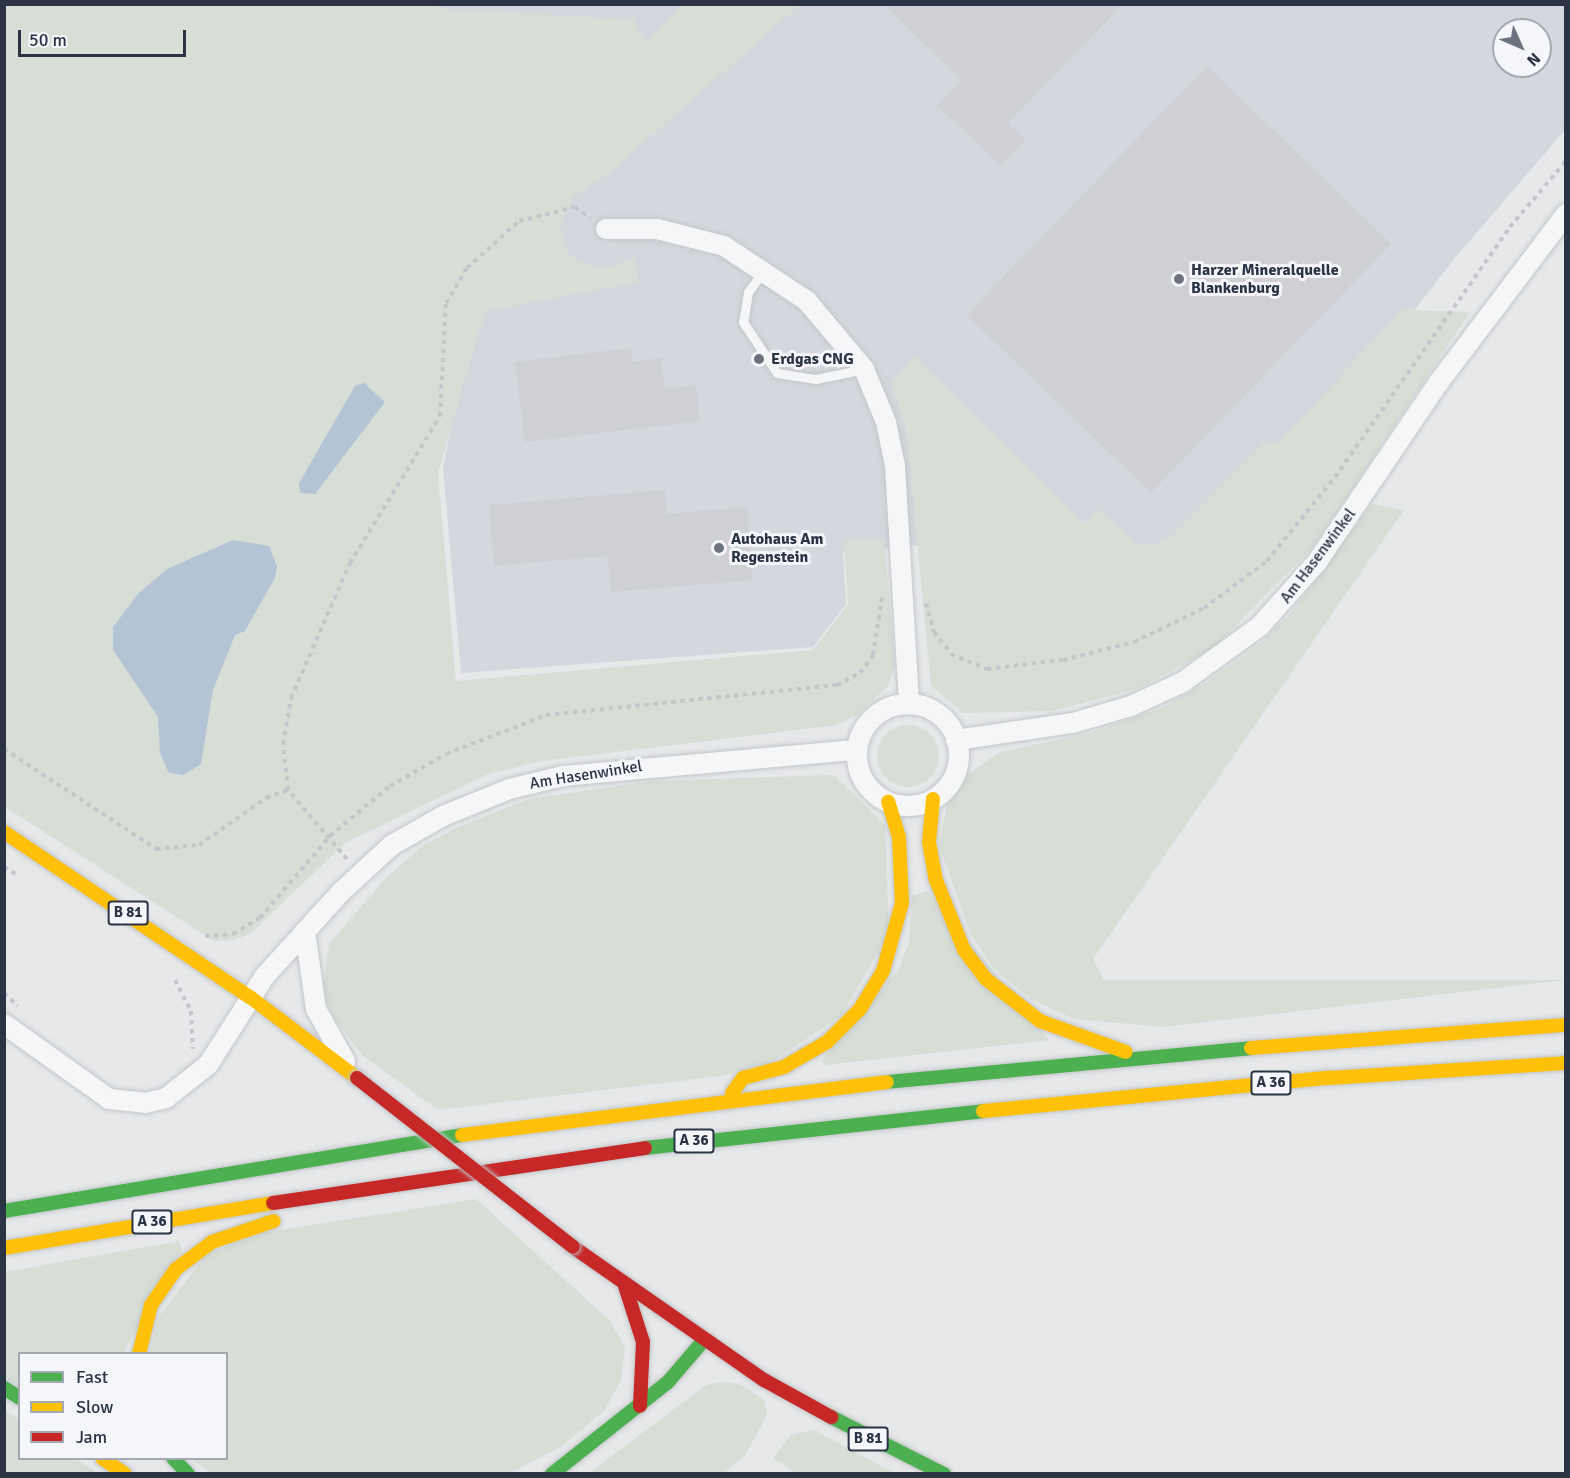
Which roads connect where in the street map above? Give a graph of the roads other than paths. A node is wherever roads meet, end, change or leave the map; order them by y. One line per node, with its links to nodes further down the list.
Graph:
1 (1566, 214): 6 (street, Am Hasenwinkel)
2 (606, 229): 3 (street)
3 (766, 268): 4 (street); 4 (lane)
4 (864, 369): 5 (street)
5 (909, 705): 6 (street); 7 (street)
6 (956, 740): 8 (street)
7 (857, 750): 9 (street); 11 (street, Am Hasenwinkel)
8 (933, 799): 9 (street); 15 (main road)
9 (888, 802): 18 (main road)
10 (4, 832): 12 (main road, B 81)
11 (305, 931): 12 (street, Am Hasenwinkel); 17 (street)
12 (250, 997): 13 (street, Am Hasenwinkel); 17 (main road, B 81)
13 (4, 1024)
14 (1566, 1025): 15 (main road, A 36)
15 (1140, 1056): 18 (main road, A 36)
16 (1566, 1063): 19 (main road, A 36)
17 (357, 1078): 22 (main road, B 81, bridge)
18 (728, 1099): 20 (main road, A 36)
19 (299, 1197): 21 (main road, A 36); 24 (main road)
20 (4, 1211)
21 (4, 1248)
22 (625, 1286): 23 (main road, B 81); 27 (main road)
23 (703, 1341): 27 (main road); 33 (main road, B 81)
24 (139, 1352)
25 (4, 1388): 26 (main road)
26 (18, 1397)
27 (640, 1406): 32 (main road)
28 (105, 1460): 30 (main road)
29 (175, 1460): 31 (main road)
30 (125, 1473)
31 (188, 1473)
32 (552, 1473)
33 (944, 1473)

